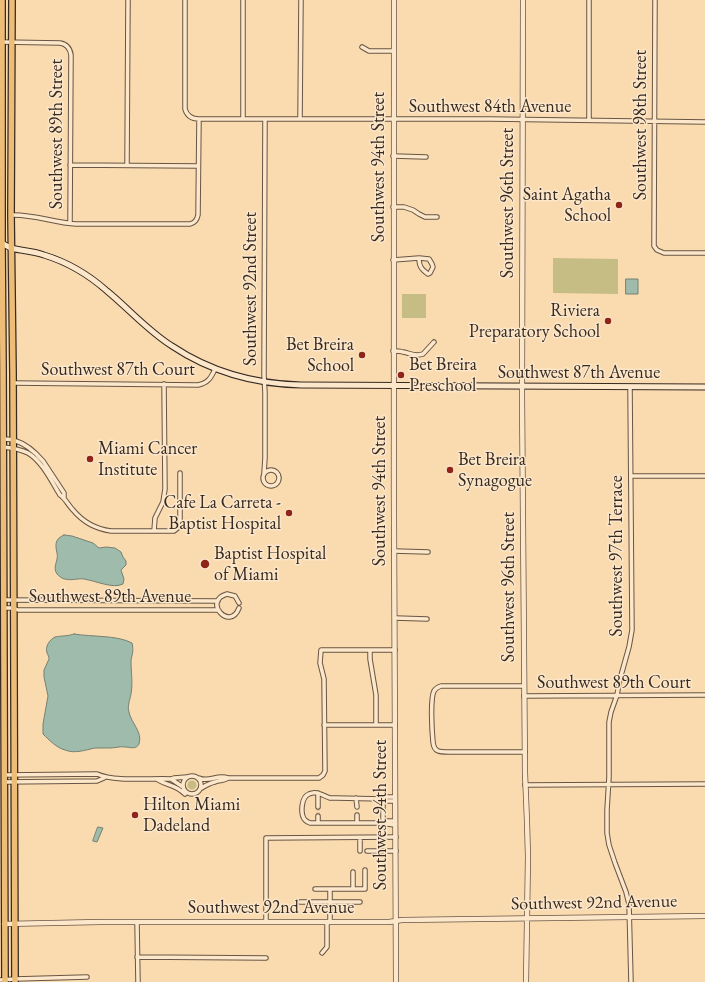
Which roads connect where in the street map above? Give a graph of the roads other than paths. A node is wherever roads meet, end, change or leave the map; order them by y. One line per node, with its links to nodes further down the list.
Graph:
1 (2, 0): 11 (main road)
2 (12, 0): 12 (main road)
3 (128, 0): 29 (street)
4 (185, 0): 17 (street)
5 (243, 0): 18 (street)
6 (301, 0): 20 (street)
7 (394, 0): 14 (street, Southwest 94th Street)
8 (523, 0): 22 (street, Southwest 96th Street)
9 (589, 0): 23 (street)
10 (655, 0): 24 (street, Southwest 98th Street)
11 (2, 42): 12 (street); 15 (main road)
12 (12, 43): 16 (main road); 28 (street, Southwest 89th Street)
13 (362, 47): 14 (street)
14 (394, 51): 21 (street, Southwest 94th Street)
15 (1, 112): 16 (street); 35 (main road)
16 (12, 112): 32 (main road)
17 (199, 119): 18 (street, Southwest 84th Avenue); 30 (street)
18 (243, 119): 19 (street, Southwest 84th Avenue)
19 (265, 119): 20 (street, Southwest 84th Avenue); 46 (street, Southwest 92nd Street)
20 (300, 119): 21 (street, Southwest 84th Avenue)
21 (393, 119): 22 (street, Southwest 84th Avenue); 26 (street, Southwest 94th Street)
22 (522, 120): 23 (street, Southwest 84th Avenue); 49 (street, Southwest 96th Street)
23 (589, 120): 24 (street, Southwest 84th Avenue)
24 (655, 121): 25 (street, Southwest 84th Avenue); 38 (street, Southwest 98th Street)
25 (705, 122)
26 (393, 156): 27 (street); 31 (street, Southwest 94th Street)
27 (426, 157)
28 (70, 165): 29 (street); 34 (street, Southwest 89th Street)
29 (127, 165): 30 (street)
30 (198, 166): 34 (street)
31 (393, 207): 33 (street); 40 (street, Southwest 94th Street)
32 (11, 215): 34 (street); 36 (main road)
33 (437, 217)
34 (70, 223)
35 (1, 243): 36 (main road, Southwest 87th Avenue); 37 (main road)
36 (12, 248): 37 (main road, Southwest 87th Avenue); 44 (main road, Southwest 87th Avenue); 45 (main road)
37 (1, 251): 41 (main road)
38 (705, 253)
39 (419, 258): 39 (street); 40 (street)
40 (393, 260): 43 (street, Southwest 94th Street)
41 (1, 306): 52 (main road)
42 (434, 342): 43 (street)
43 (393, 351): 48 (street, Southwest 94th Street)
44 (215, 369): 46 (main road, Southwest 87th Avenue); 47 (street, Southwest 87th Court)
45 (13, 383): 47 (street, Southwest 87th Court); 53 (main road)
46 (264, 383): 48 (main road, Southwest 87th Avenue); 56 (street, Southwest 92nd Street)
47 (164, 384): 65 (street)
48 (393, 385): 49 (main road, Southwest 87th Avenue); 66 (street, Southwest 94th Street)
49 (522, 386): 50 (main road, Southwest 87th Avenue); 81 (street, Southwest 96th Street)
50 (630, 387): 51 (main road, Southwest 87th Avenue); 60 (street, Southwest 97th Terrace)
51 (705, 387)
52 (3, 439): 53 (street); 54 (main road)
53 (13, 440): 55 (main road); 62 (street)
54 (3, 447): 55 (street); 63 (main road)
55 (13, 448): 62 (street); 64 (main road)
56 (265, 458): 57 (street, Southwest 92nd Street); 59 (street, Southwest 92nd Street)
57 (271, 469): 59 (street); 59 (street)
58 (180, 473): 65 (street)
59 (264, 474)
60 (631, 476): 61 (street); 82 (street, Southwest 97th Terrace)
61 (705, 476)
62 (64, 498): 65 (street)
63 (2, 509): 64 (main road); 68 (main road)
64 (13, 509): 70 (main road)
65 (154, 531)
66 (394, 552): 67 (street); 77 (street, Southwest 94th Street)
67 (428, 552)
68 (2, 567): 69 (main road)
69 (4, 600): 70 (street, Southwest 89th Avenue); 73 (main road)
70 (14, 600): 71 (street, Southwest 89th Avenue); 74 (main road)
71 (218, 601): 72 (street, Southwest 89th Avenue); 76 (street)
72 (239, 603)
73 (4, 608): 74 (street, Southwest 89th Avenue); 86 (main road)
74 (14, 608): 76 (street, Southwest 89th Avenue); 85 (main road)
75 (239, 608): 76 (street, Southwest 89th Avenue)
76 (218, 610)
77 (395, 618): 78 (street); 80 (street, Southwest 94th Street)
78 (427, 619)
79 (370, 650): 80 (street); 87 (street); 89 (street)
80 (395, 650): 88 (street, Southwest 94th Street)
81 (524, 686): 84 (street, Southwest 96th Street); 90 (street)
82 (617, 695): 83 (street, Southwest 89th Court); 84 (street, Southwest 89th Court); 103 (street, Southwest 97th Terrace)
83 (705, 695)
84 (524, 696): 90 (street, Southwest 96th Street)
85 (14, 697): 86 (main road); 92 (main road)
86 (2, 706): 91 (main road)
87 (376, 724): 88 (street); 89 (street)
88 (395, 724): 110 (street, Southwest 94th Street)
89 (324, 725): 96 (street)
90 (525, 752): 102 (street, Southwest 96th Street)
91 (4, 775): 92 (street); 99 (main road)
92 (14, 775): 93 (street); 100 (main road)
93 (104, 778): 97 (street); 100 (street)
94 (187, 778): 95 (street); 98 (street); 104 (street)
95 (199, 778): 96 (street); 105 (street)
96 (228, 778): 105 (street)
97 (157, 779): 98 (street); 107 (street)
98 (171, 779): 104 (street)
99 (4, 782): 100 (street); 139 (main road)
100 (14, 782): 140 (main road)
101 (705, 784): 103 (street)
102 (525, 785): 103 (street); 134 (street, Southwest 96th Street)
103 (609, 785): 133 (street, Southwest 97th Terrace)
104 (184, 788): 105 (street)
105 (199, 790)
106 (318, 793): 108 (street); 111 (street); 115 (street)
107 (185, 794)
108 (356, 798): 109 (street); 112 (street)
109 (383, 799): 110 (street); 117 (street)
110 (395, 799): 118 (street, Southwest 94th Street)
111 (318, 807)
112 (357, 807)
113 (357, 815): 116 (street)
114 (318, 816): 115 (street)
115 (318, 823): 116 (street)
116 (357, 823): 117 (street)
117 (383, 823): 118 (street)
118 (395, 823): 119 (street, Southwest 94th Street)
119 (396, 837): 120 (street); 123 (street, Southwest 94th Street)
120 (360, 838): 121 (street); 137 (street)
121 (360, 850)
122 (367, 851): 123 (street)
123 (396, 851): 135 (street, Southwest 94th Street)
124 (365, 870): 128 (street)
125 (353, 872): 128 (street)
126 (315, 889): 127 (street)
127 (330, 889): 128 (street); 130 (street)
128 (353, 889)
129 (300, 902): 130 (street)
130 (330, 902): 131 (street); 138 (street)
131 (360, 902)
132 (705, 916): 133 (street, Southwest 92nd Avenue)
133 (630, 917): 134 (street, Southwest 92nd Avenue); 151 (street, Southwest 97th Terrace)
134 (526, 918): 135 (street, Southwest 92nd Avenue); 150 (street, Southwest 96th Street)
135 (396, 920): 138 (street, Southwest 92nd Avenue); 149 (street, Southwest 94th Street)
136 (137, 922): 137 (street, Southwest 92nd Avenue); 140 (street, Southwest 92nd Avenue); 142 (street)
137 (266, 922): 138 (street, Southwest 92nd Avenue)
138 (329, 922): 141 (street)
139 (4, 924): 140 (street, Southwest 92nd Avenue); 147 (main road)
140 (14, 924): 145 (main road)
141 (322, 953)
142 (138, 957): 143 (street); 148 (street)
143 (266, 958)
144 (87, 977): 146 (street)
145 (14, 980): 146 (street); 147 (street)
146 (44, 980)
147 (3, 981)
148 (138, 982)
149 (396, 982)
150 (526, 982)
151 (631, 982)

